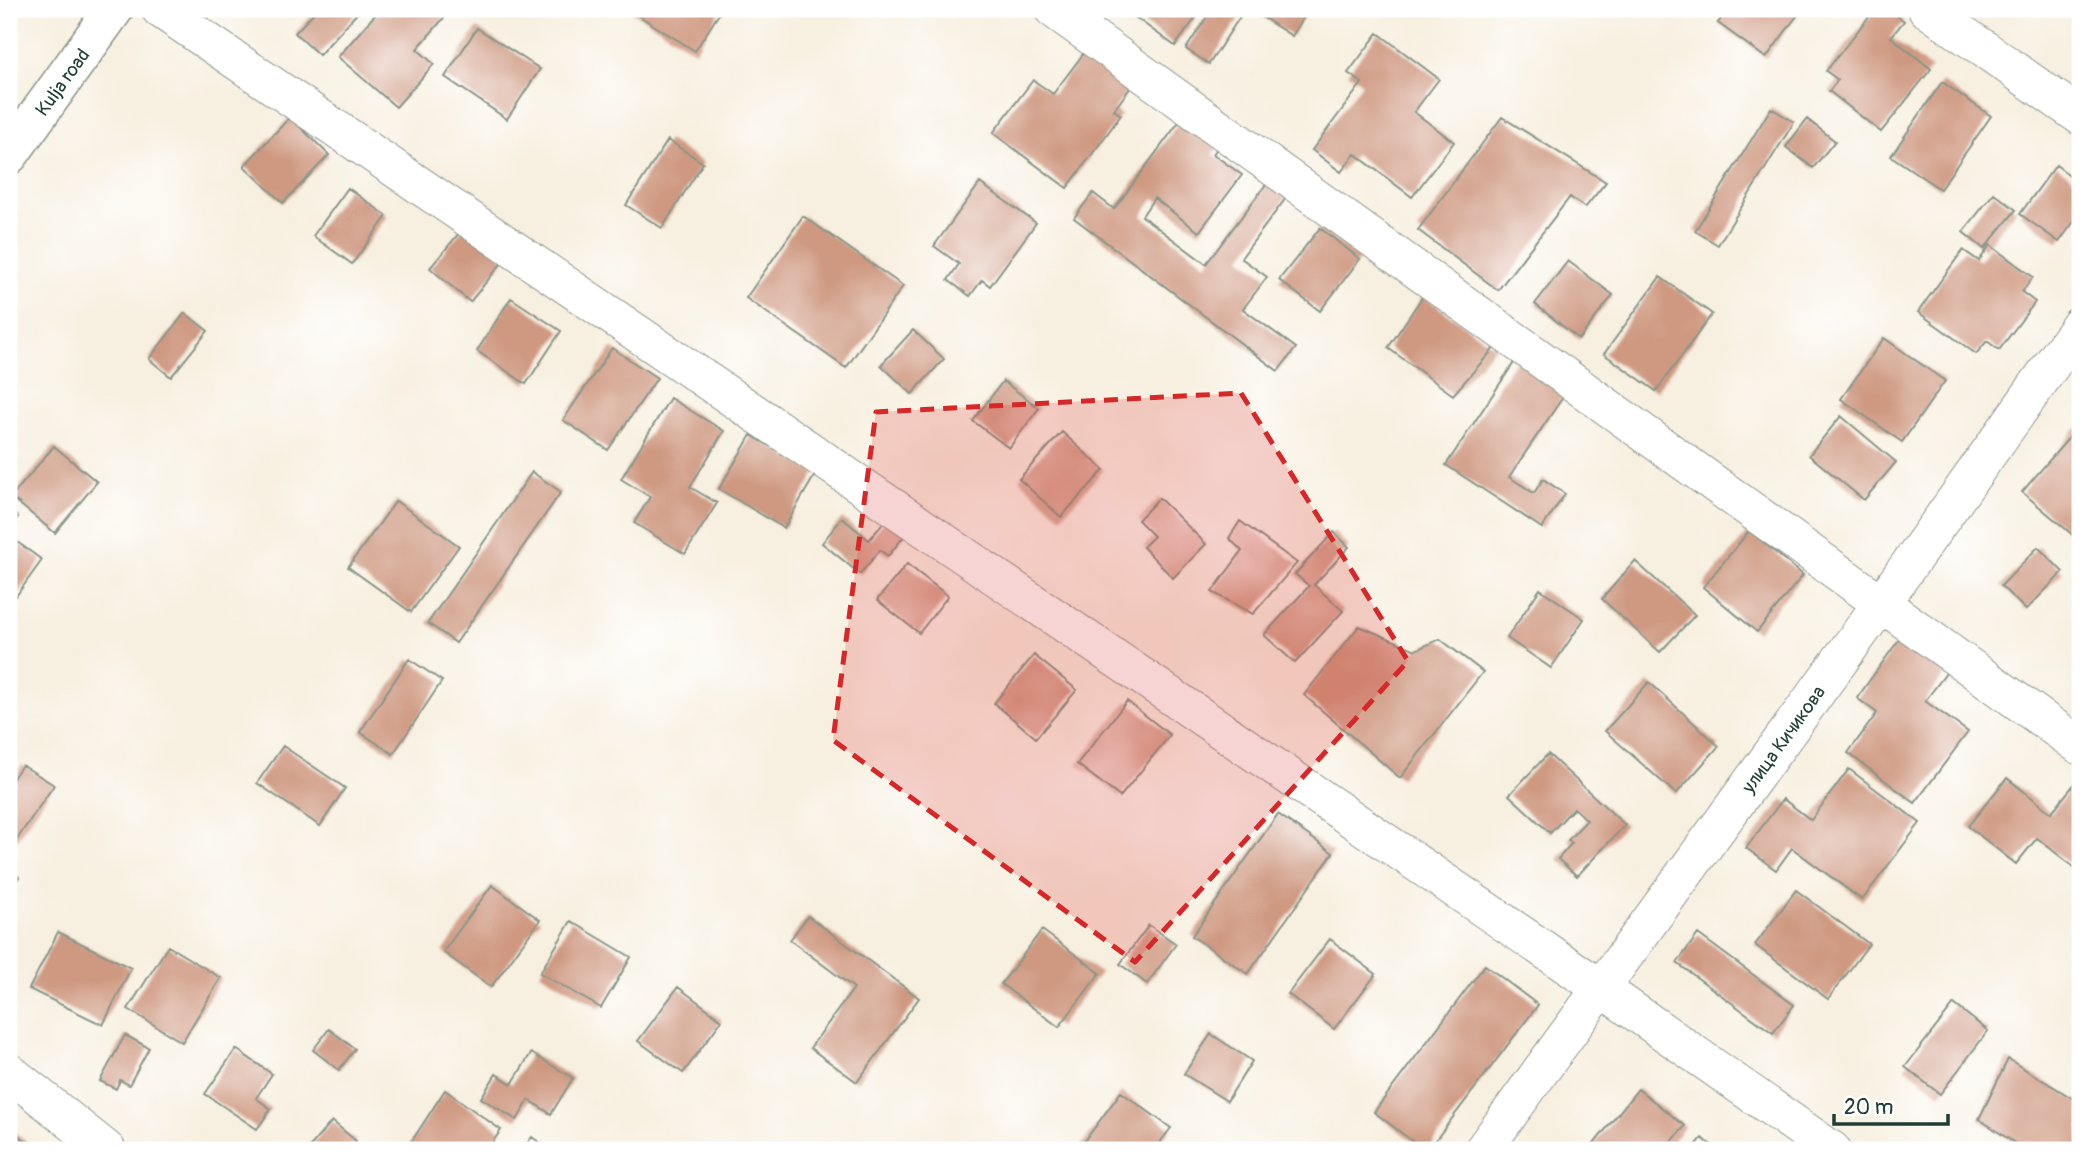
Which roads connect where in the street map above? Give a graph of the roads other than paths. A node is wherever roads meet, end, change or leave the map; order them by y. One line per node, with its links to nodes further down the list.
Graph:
1 (114, 9): 6 (main road, Kulja road)
2 (160, 9): 10 (street)
3 (1053, 9): 8 (street)
4 (1927, 9): 5 (street)
5 (2080, 116)
6 (9, 155)
7 (2080, 325): 8 (street, улица Кичикова)
8 (1881, 604): 9 (street); 10 (street, улица Кичикова)
9 (2080, 746)
10 (1602, 989): 13 (street, улица Кичикова); 14 (street)
11 (9, 1072): 12 (street)
12 (107, 1150)
13 (1483, 1150)
14 (1832, 1150)

